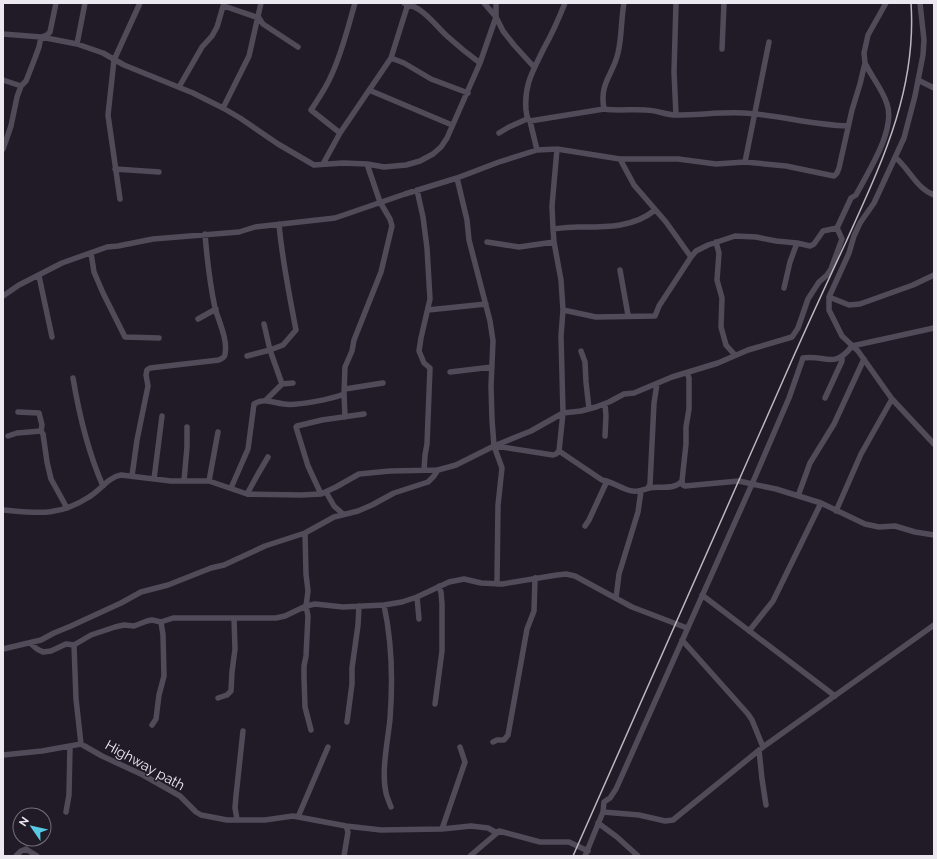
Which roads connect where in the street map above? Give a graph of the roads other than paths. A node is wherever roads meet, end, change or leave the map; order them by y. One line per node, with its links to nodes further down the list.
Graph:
1 (56, 3): 19 (street)
2 (85, 3): 21 (street)
3 (140, 3): 25 (street)
4 (261, 3): 17 (street)
5 (355, 3): 43 (street)
6 (484, 3): 16 (street)
7 (496, 3): 16 (street)
8 (565, 3): 28 (street)
9 (624, 3): 37 (street)
10 (676, 3): 39 (street)
11 (724, 3): 23 (street)
12 (886, 3): 27 (street)
13 (920, 3): 30 (street)
14 (224, 4): 17 (street); 32 (street)
15 (405, 4): 24 (street); 26 (street)
16 (496, 17): 26 (street); 28 (street)
17 (259, 18): 22 (street); 36 (street)
18 (3, 34): 19 (street)
19 (41, 36): 21 (street); 31 (street)
20 (769, 42): 38 (street)
21 (77, 44): 25 (street)
22 (298, 47)
23 (722, 49)
24 (391, 58): 34 (street); 35 (street)
25 (114, 60): 32 (street); 53 (street)
26 (480, 63): 35 (street)
27 (865, 63): 42 (street); 63 (street)
28 (534, 67): 40 (street)
29 (3, 80): 31 (street)
30 (918, 80): 33 (street); 48 (street)
31 (21, 86): 45 (street)
32 (179, 87): 36 (street)
33 (934, 88)
34 (369, 90): 41 (street); 43 (street)
35 (468, 93): 41 (street)
36 (223, 108): 51 (street)
37 (604, 108): 39 (street); 40 (street)
38 (755, 114): 39 (street); 42 (street); 50 (street)
39 (676, 115)
40 (528, 120): 44 (street); 47 (street)
41 (452, 125): 52 (street)
42 (848, 126): 50 (street)
43 (340, 133): 51 (street)
44 (499, 134)
45 (3, 149)
46 (557, 149): 47 (street); 49 (street); 62 (street)
47 (536, 150): 55 (street)
48 (896, 158): 57 (street); 76 (street)
49 (620, 159): 50 (street); 60 (street)
50 (745, 162)
51 (323, 164): 52 (street)
52 (367, 164): 59 (street)
53 (115, 168): 54 (street); 58 (street)
54 (159, 172)
55 (457, 178): 56 (street); 77 (street)
56 (417, 190): 59 (street); 79 (street)
57 (934, 196)
58 (120, 199)
59 (380, 202): 61 (street); 102 (street)
60 (655, 210): 62 (street); 70 (street)
61 (279, 224): 64 (street); 88 (street)
62 (553, 228): 66 (street)
63 (837, 228): 68 (street); 90 (street)
64 (205, 234): 69 (street); 78 (street)
65 (487, 242): 66 (street)
66 (554, 242): 80 (street)
67 (716, 242): 68 (street); 70 (street); 90 (street)
68 (797, 243): 74 (street)
69 (91, 254): 73 (street); 86 (street)
70 (691, 257): 81 (street)
71 (620, 270): 81 (street)
72 (934, 275): 76 (street)
73 (39, 276): 75 (street); 85 (street)
74 (784, 288)
75 (3, 296)
76 (829, 297): 87 (street)
77 (486, 304): 79 (street); 94 (street)
78 (216, 309): 82 (street); 124 (street)
79 (428, 310): 122 (street)
80 (563, 310): 81 (street); 109 (street)
81 (628, 315)
82 (198, 319)
83 (264, 324): 88 (street)
84 (934, 328): 87 (street)
85 (52, 337)
86 (159, 338)
87 (852, 346): 92 (street); 93 (street)
88 (270, 350): 91 (street); 100 (street)
89 (581, 351): 107 (street)
90 (735, 355): 96 (street)
91 (247, 356)
92 (842, 357): 103 (street); 130 (street)
93 (864, 359): 104 (street); 137 (street)
94 (492, 367): 95 (street); 119 (street)
95 (450, 372)
96 (687, 373): 101 (street); 129 (street)
97 (73, 378): 131 (street)
98 (293, 383): 100 (street)
99 (383, 383): 102 (street)
100 (282, 384): 105 (street)
101 (657, 384): 106 (street); 133 (street)
102 (345, 391): 105 (street); 112 (street)
103 (825, 398)
104 (892, 399): 118 (street); 141 (street)
105 (266, 400): 132 (street)
106 (605, 404): 107 (street); 117 (street)
107 (589, 409): 109 (street)
108 (18, 412): 114 (street)
109 (563, 413): 119 (street); 120 (street)
110 (364, 414): 112 (street)
111 (162, 416): 125 (street)
112 (345, 417): 135 (street)
113 (187, 427): 126 (street)
114 (41, 431): 116 (street); 139 (street)
115 (218, 432): 127 (street)
116 (8, 436)
117 (605, 436)
118 (934, 444)
119 (494, 446): 120 (street); 123 (street); 147 (street)
120 (558, 451): 128 (street)
121 (268, 458): 136 (street)
122 (424, 470): 123 (street); 135 (street)
123 (438, 470): 142 (street)
124 (132, 476): 125 (street); 131 (street)
125 (154, 479): 126 (street)
126 (184, 481): 127 (street)
127 (208, 481): 132 (street)
128 (607, 481): 134 (street); 143 (street)
129 (682, 481): 130 (street); 133 (street)
130 (752, 484): 137 (street); 149 (street)
131 (103, 486): 139 (street)
132 (231, 488): 136 (street)
133 (648, 488): 134 (street)
134 (641, 491): 151 (street)
135 (324, 493): 136 (street); 142 (street)
136 (247, 494)
137 (798, 496): 138 (street)
138 (821, 503): 141 (street); 160 (street)
139 (67, 508): 140 (street)
140 (3, 510)
141 (836, 511): 145 (street)
142 (343, 514): 144 (street)
143 (585, 526)
144 (305, 533): 153 (street); 162 (street)
145 (934, 535)
146 (535, 578): 147 (street); 151 (street); 172 (street)
147 (497, 584): 148 (street)
148 (439, 586): 150 (street); 167 (street)
149 (702, 595): 159 (street); 160 (street)
150 (417, 597): 152 (street); 156 (street)
151 (616, 598): 159 (street)
152 (384, 605): 154 (street); 180 (street)
153 (306, 606): 154 (street); 155 (street); 170 (street)
154 (359, 606): 168 (street)
155 (234, 618): 157 (street); 166 (street)
156 (419, 619)
157 (161, 622): 163 (street); 169 (street)
158 (934, 625): 165 (street)
159 (687, 628): 161 (street)
160 (749, 631): 165 (street)
161 (682, 640): 177 (street); 182 (street)
162 (30, 643): 163 (street); 164 (street)
163 (74, 645): 173 (street)
164 (3, 649)
165 (835, 696): 177 (street)
166 (218, 698)
167 (435, 704)
168 (347, 722)
169 (152, 725)
170 (311, 730)
171 (243, 731): 184 (street)
172 (493, 742)
173 (81, 744): 174 (street); 184 (street, Highway path)
174 (70, 746): 178 (street); 181 (street)
175 (328, 747): 183 (street)
176 (460, 747): 187 (street)
177 (761, 749): 179 (street); 182 (street)
178 (3, 755)
179 (766, 805)
180 (391, 807)
181 (66, 812)
182 (602, 812): 185 (street)
183 (299, 817): 184 (street, Highway path); 186 (street, Highway path)
184 (237, 819)
185 (598, 823): 189 (street); 194 (street)
186 (346, 826): 187 (street, Highway path); 192 (street)
187 (442, 829): 188 (street, Highway path)
188 (498, 833): 189 (street, Highway path); 193 (street)
189 (586, 853)
190 (16, 856): 191 (street)
191 (37, 856)
192 (344, 856)
193 (470, 856)
194 (638, 856)

